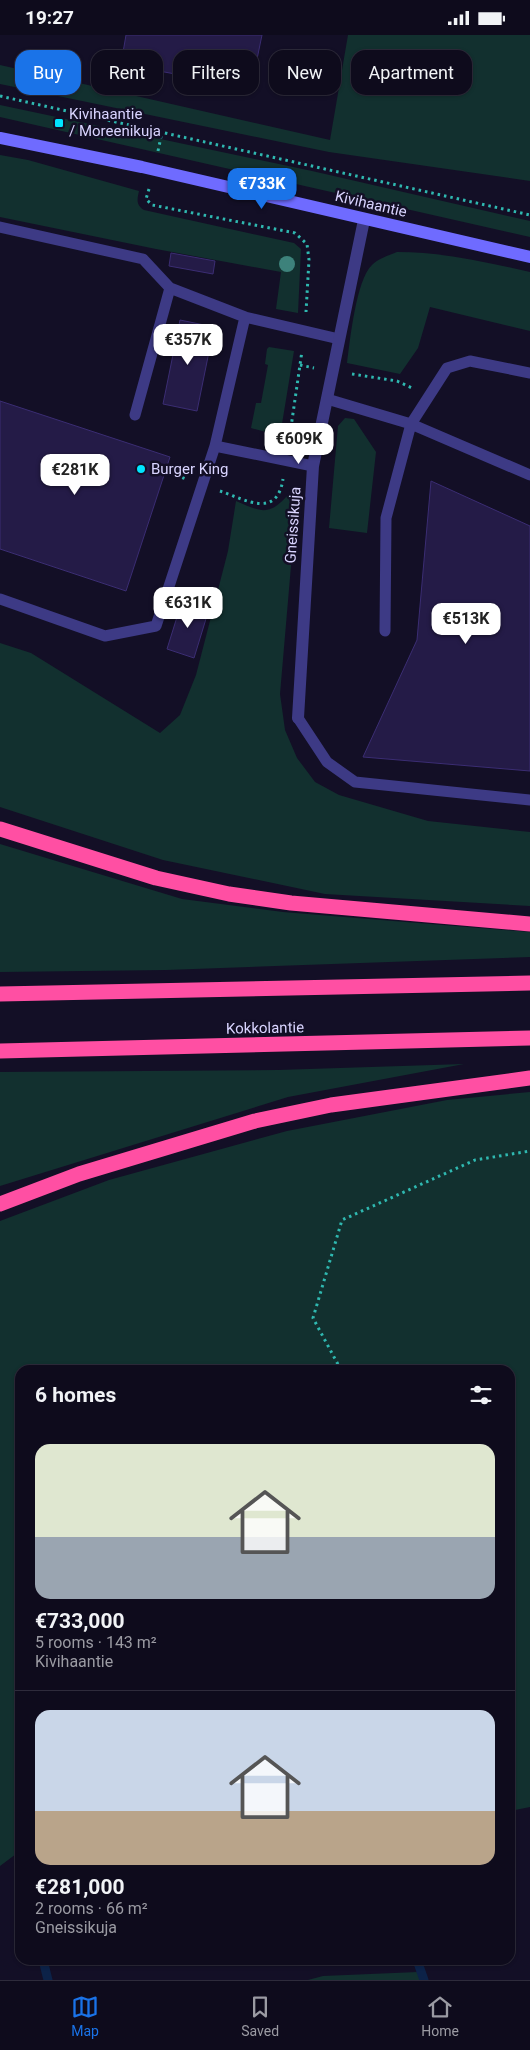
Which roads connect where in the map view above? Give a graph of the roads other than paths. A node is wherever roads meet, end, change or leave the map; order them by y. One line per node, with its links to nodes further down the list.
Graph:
1 (0, 138): 2 (main road, Kivihaantie)
2 (364, 220): 4 (main road, Kivihaantie); 7 (street, Gneissikuja)
3 (0, 227): 5 (lane)
4 (530, 257)
5 (170, 288): 6 (lane); 10 (lane)
6 (245, 317): 7 (lane); 12 (lane)
7 (339, 339): 9 (street, Gneissikuja)
8 (530, 373): 11 (lane)
9 (327, 399): 11 (lane); 13 (street, Gneissikuja)
10 (135, 415)
11 (411, 424): 14 (lane); 16 (lane)
12 (215, 446): 13 (lane); 15 (lane)
13 (313, 466): 17 (street, Gneissikuja)
14 (530, 475)
15 (0, 599)
16 (385, 631)
17 (298, 718): 18 (lane)
18 (530, 800)
19 (0, 829): 20 (highway)
20 (530, 923)
21 (530, 983): 22 (highway)
22 (0, 994)
23 (530, 1038): 24 (highway, Kokkolantie)
24 (0, 1051)
25 (530, 1078): 26 (highway)
26 (0, 1205)

